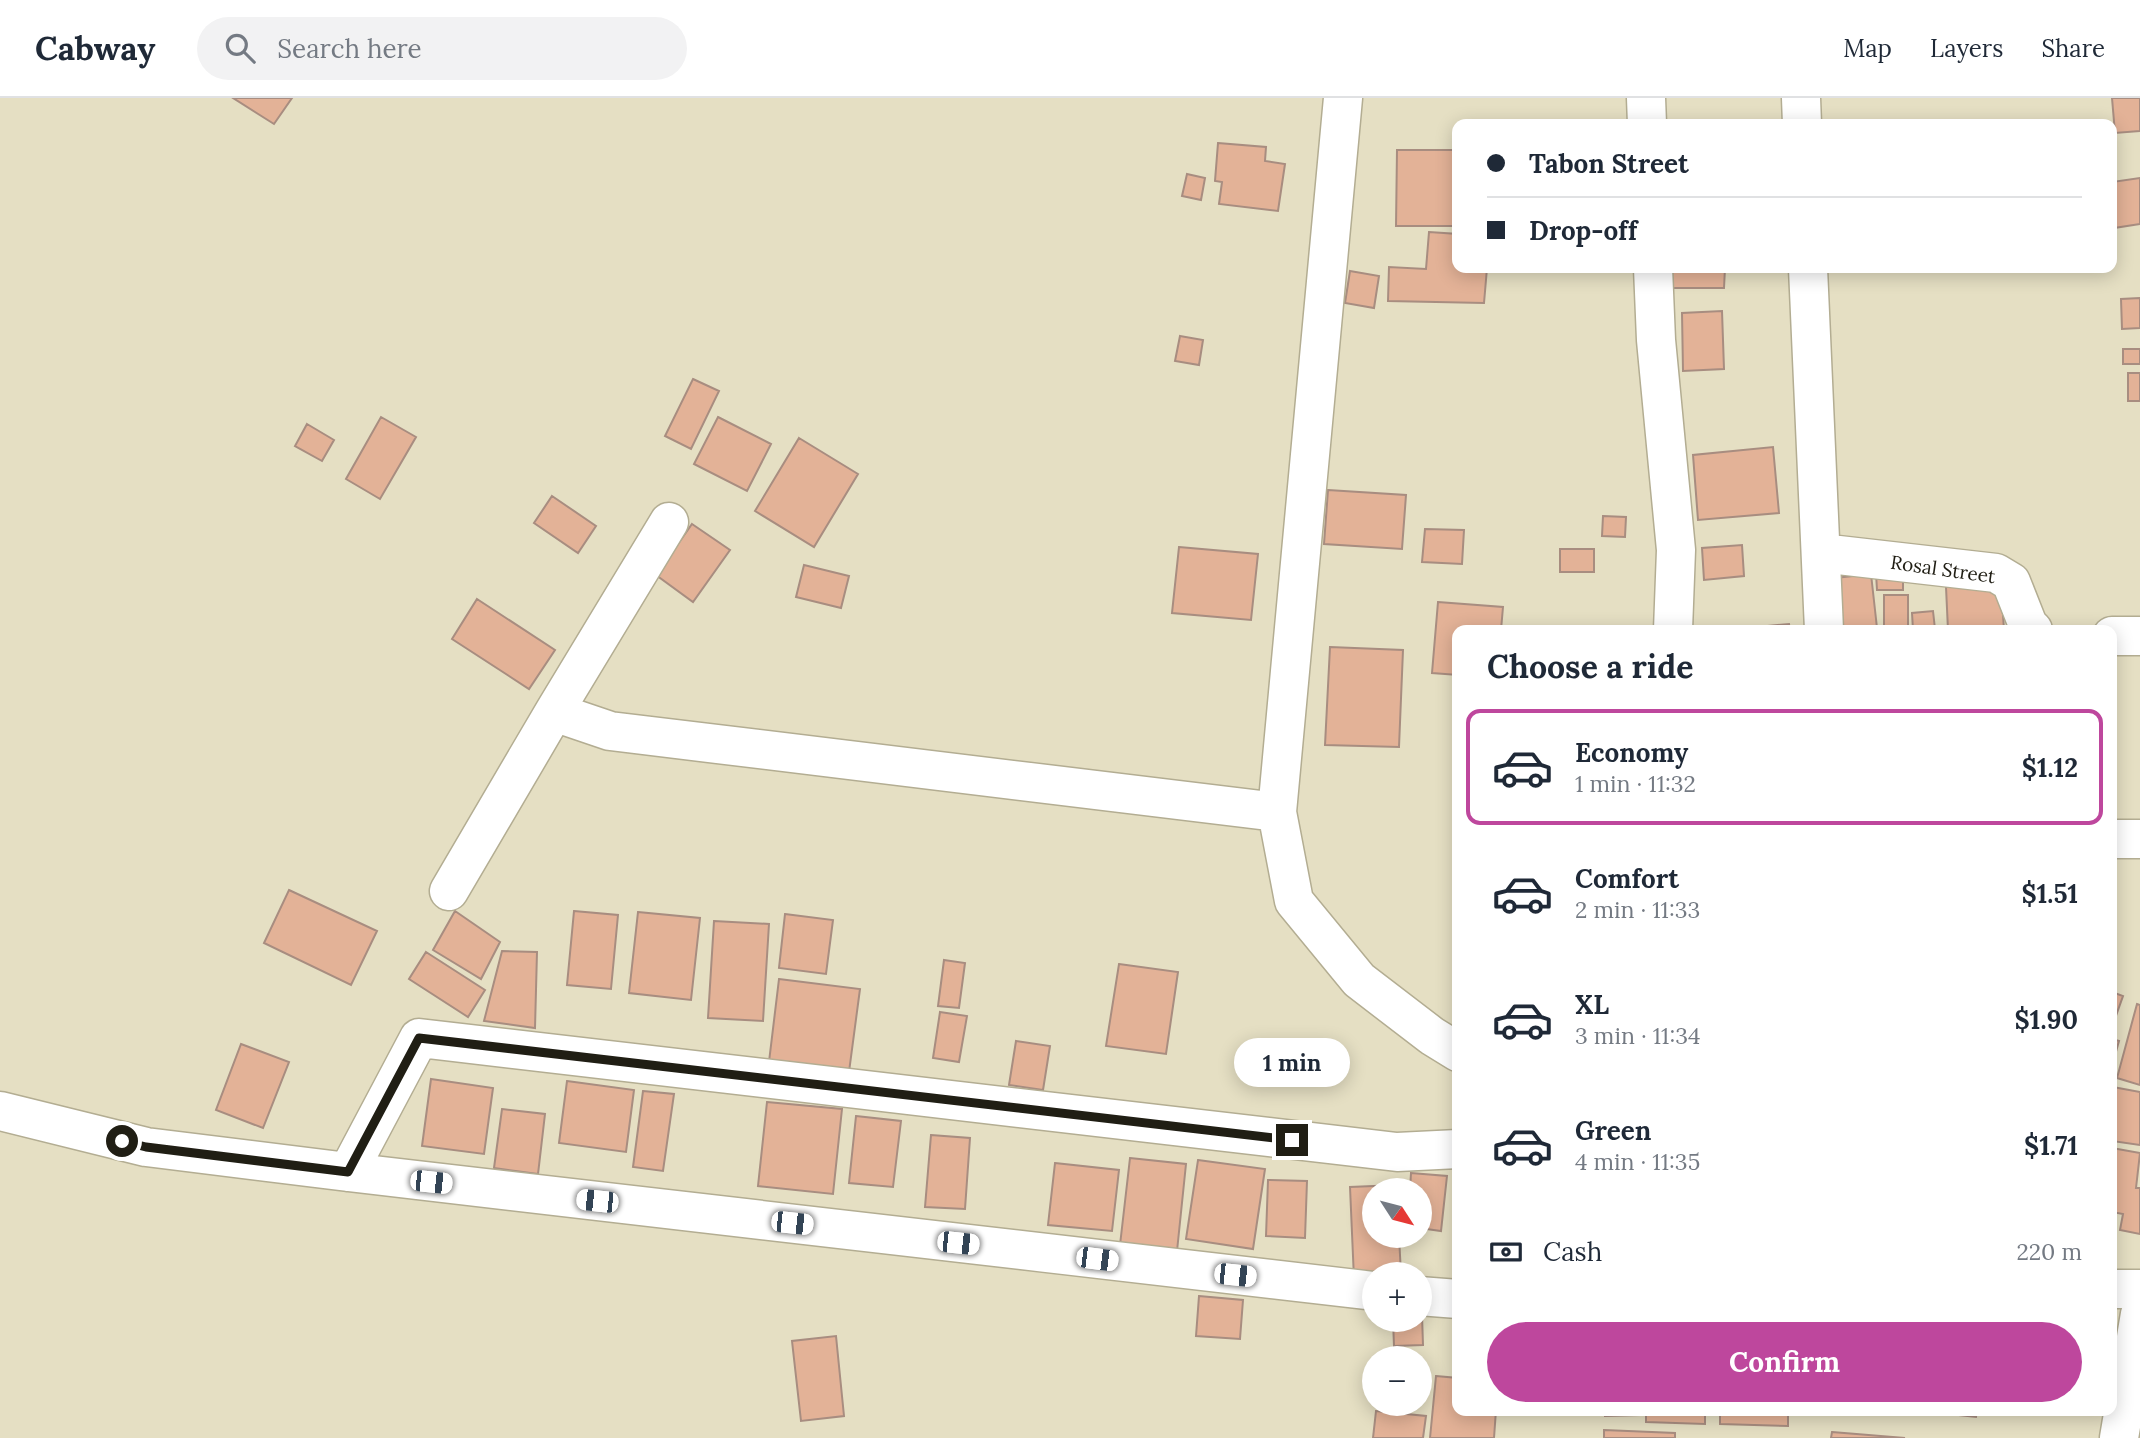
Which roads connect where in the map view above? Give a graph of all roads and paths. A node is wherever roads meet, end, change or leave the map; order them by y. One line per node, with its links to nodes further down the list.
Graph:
1 (1343, 98): 16 (street)
2 (1646, 98): 4 (street)
3 (1801, 98): 5 (street)
4 (1647, 119)
5 (1802, 119)
6 (1653, 273): 10 (street)
7 (1808, 273): 9 (street)
8 (669, 522): 15 (street)
9 (1821, 553): 11 (street); 12 (street, Rosal Street)
10 (1673, 625)
11 (1824, 625)
12 (2028, 625)
13 (2117, 636): 14 (street)
14 (2140, 636)
15 (554, 712): 16 (street); 19 (street)
16 (1277, 812): 20 (street)
17 (2117, 839): 18 (street)
18 (2140, 839)
19 (449, 891)
20 (1452, 1048)
21 (0, 1111): 23 (street)
22 (1452, 1149): 23 (street)
23 (348, 1172): 25 (street)
24 (2140, 1289): 26 (street)
25 (1362, 1290)
26 (2117, 1290)
27 (1432, 1297): 28 (street)
28 (1452, 1299)
29 (2140, 1314): 30 (street)
30 (2119, 1438)

